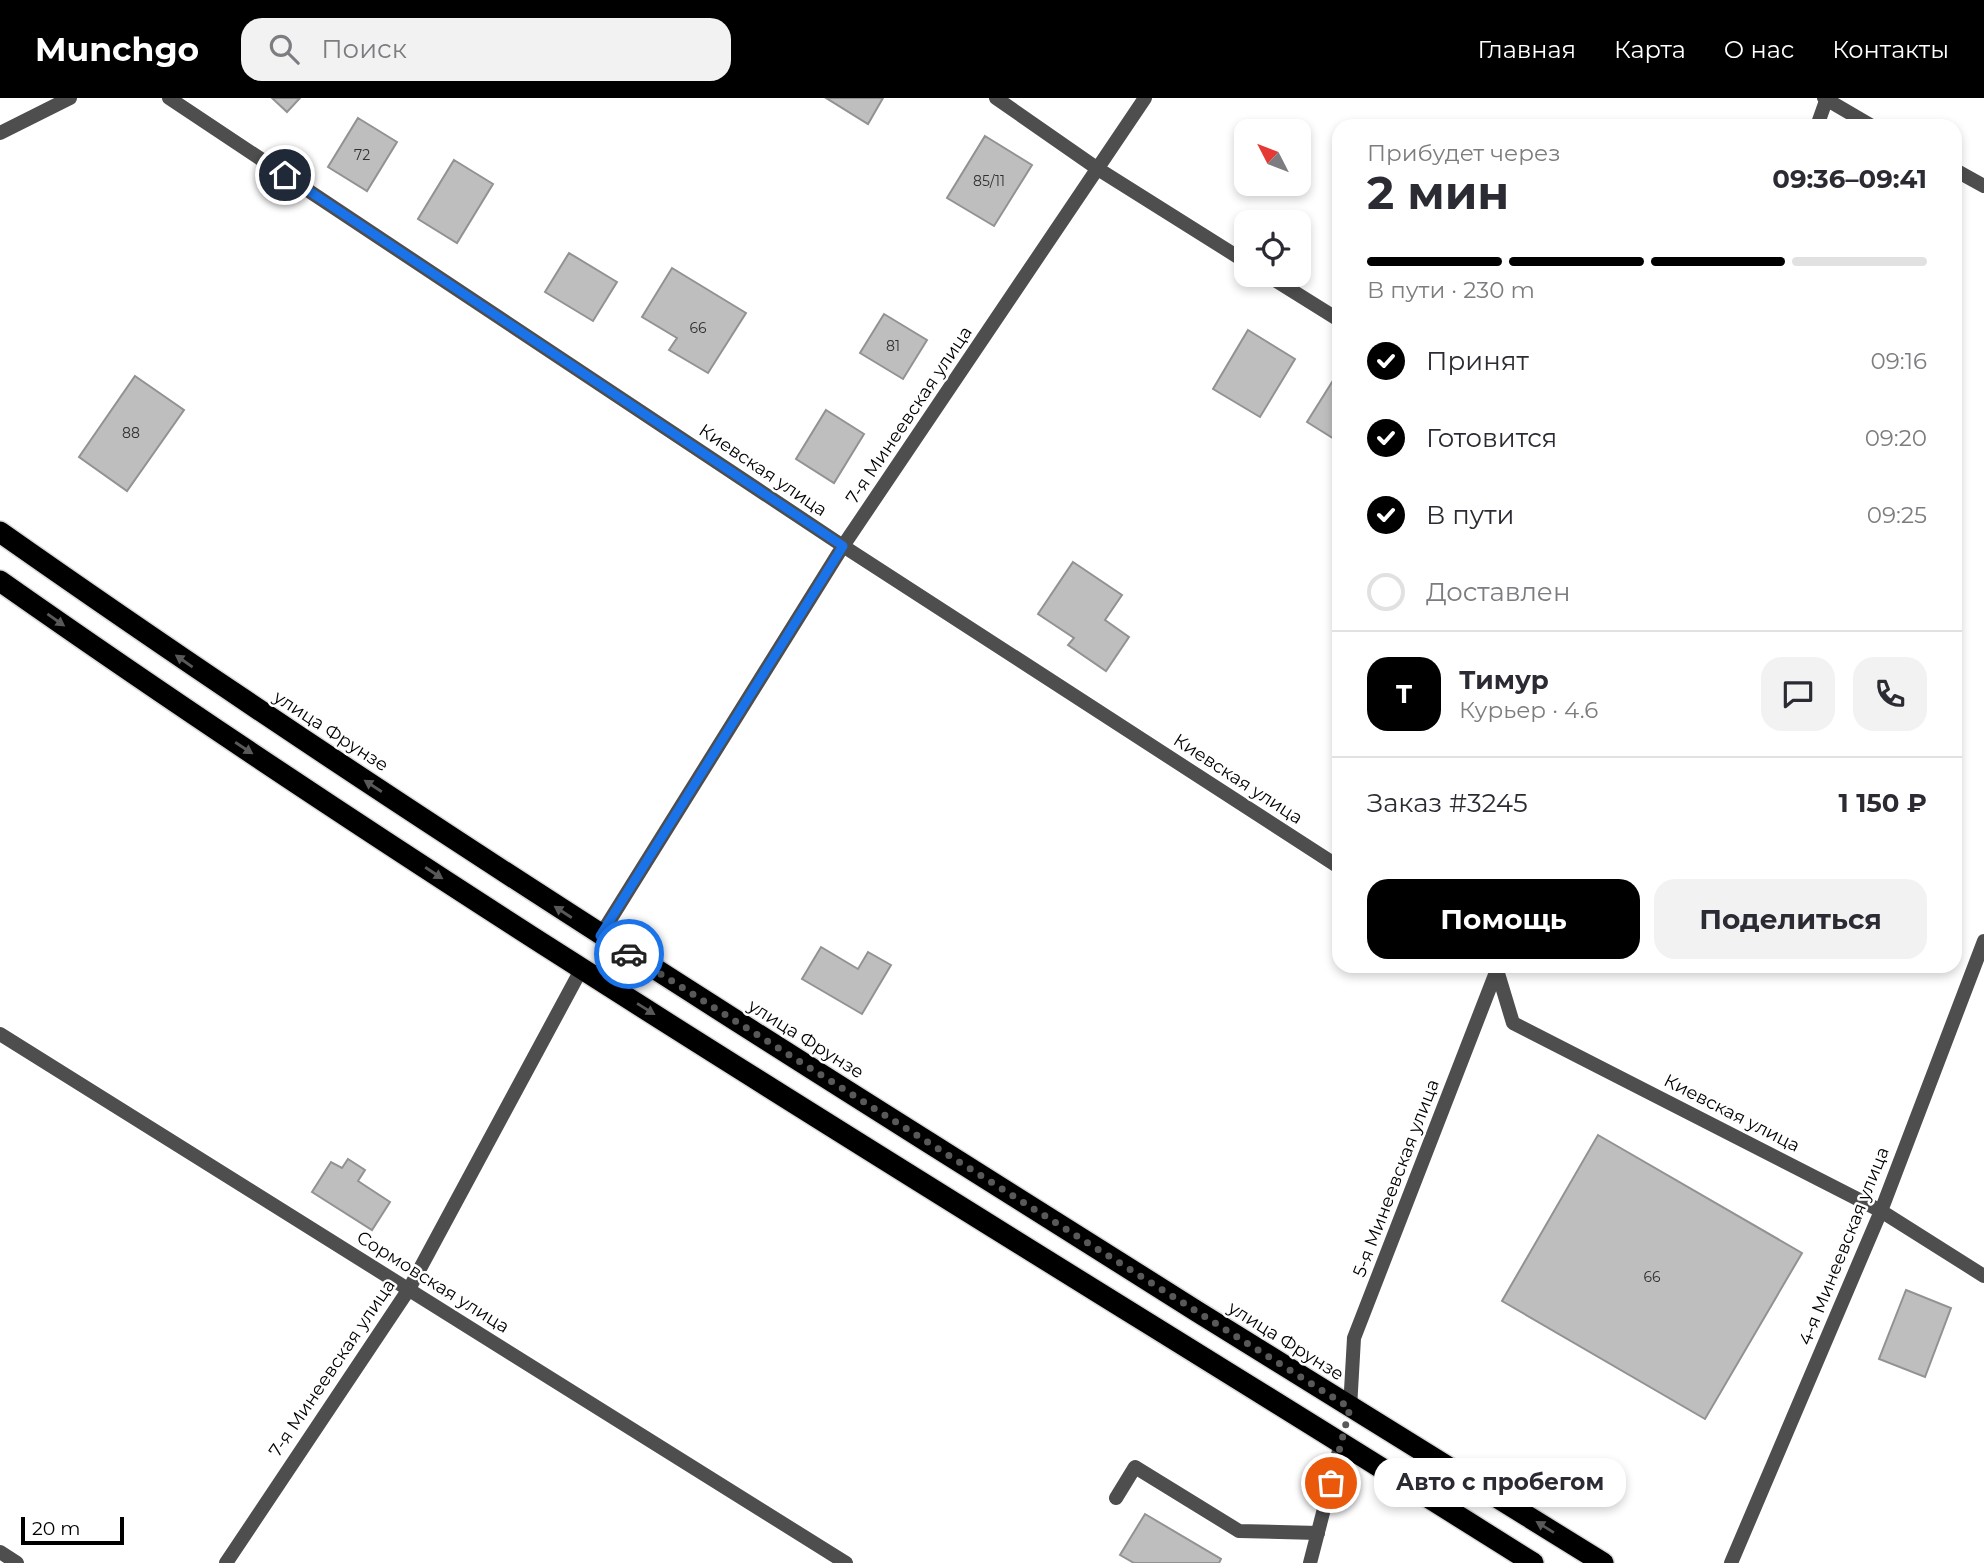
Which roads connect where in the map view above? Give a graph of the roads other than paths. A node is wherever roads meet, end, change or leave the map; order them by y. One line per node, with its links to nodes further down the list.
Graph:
1 (70, 98): 8 (street)
2 (169, 98): 16 (street, Киевская улица)
3 (996, 98): 9 (street)
4 (1145, 98): 9 (street, 7-я Минеевская улица)
5 (1826, 99): 6 (street); 7 (street)
6 (1819, 119)
7 (1860, 119)
8 (0, 134)
9 (1098, 169): 12 (street); 16 (street, 7-я Минеевская улица)
10 (1962, 174): 11 (street)
11 (1984, 186)
12 (1234, 254)
13 (1285, 287): 14 (street)
14 (1332, 316)
15 (0, 532): 19 (highway, улица Фрунзе, one-way to 15)
16 (843, 546): 18 (street, Киевская улица); 19 (street, 7-я Минеевская улица)
17 (0, 581): 21 (highway, one-way to 21)
18 (1332, 862)
19 (600, 936): 21 (highway); 28 (highway, улица Фрунзе)
20 (1984, 941): 25 (street, 4-я Минеевская улица)
21 (582, 968): 27 (street, 7-я Минеевская улица); 29 (highway, one-way to 29)
22 (1494, 973): 28 (street, 5-я Минеевская улица)
23 (1498, 973): 25 (street, Киевская улица)
24 (0, 1034): 27 (street, Сормовская улица)
25 (1881, 1211): 26 (street, Киевская улица); 39 (street, 4-я Минеевская улица)
26 (1984, 1276)
27 (408, 1289): 34 (street, 7-я Минеевская улица); 35 (street, Сормовская улица)
28 (1350, 1408): 29 (highway); 38 (highway, улица Фрунзе, one-way to 28)
29 (1341, 1443): 31 (street); 37 (highway)
30 (1116, 1498): 31 (street)
31 (1318, 1533): 36 (street)
32 (0, 1552): 33 (street)
33 (17, 1563)
34 (226, 1563)
35 (846, 1563)
36 (1310, 1563)
37 (1532, 1563)
38 (1603, 1563)
39 (1731, 1563)

